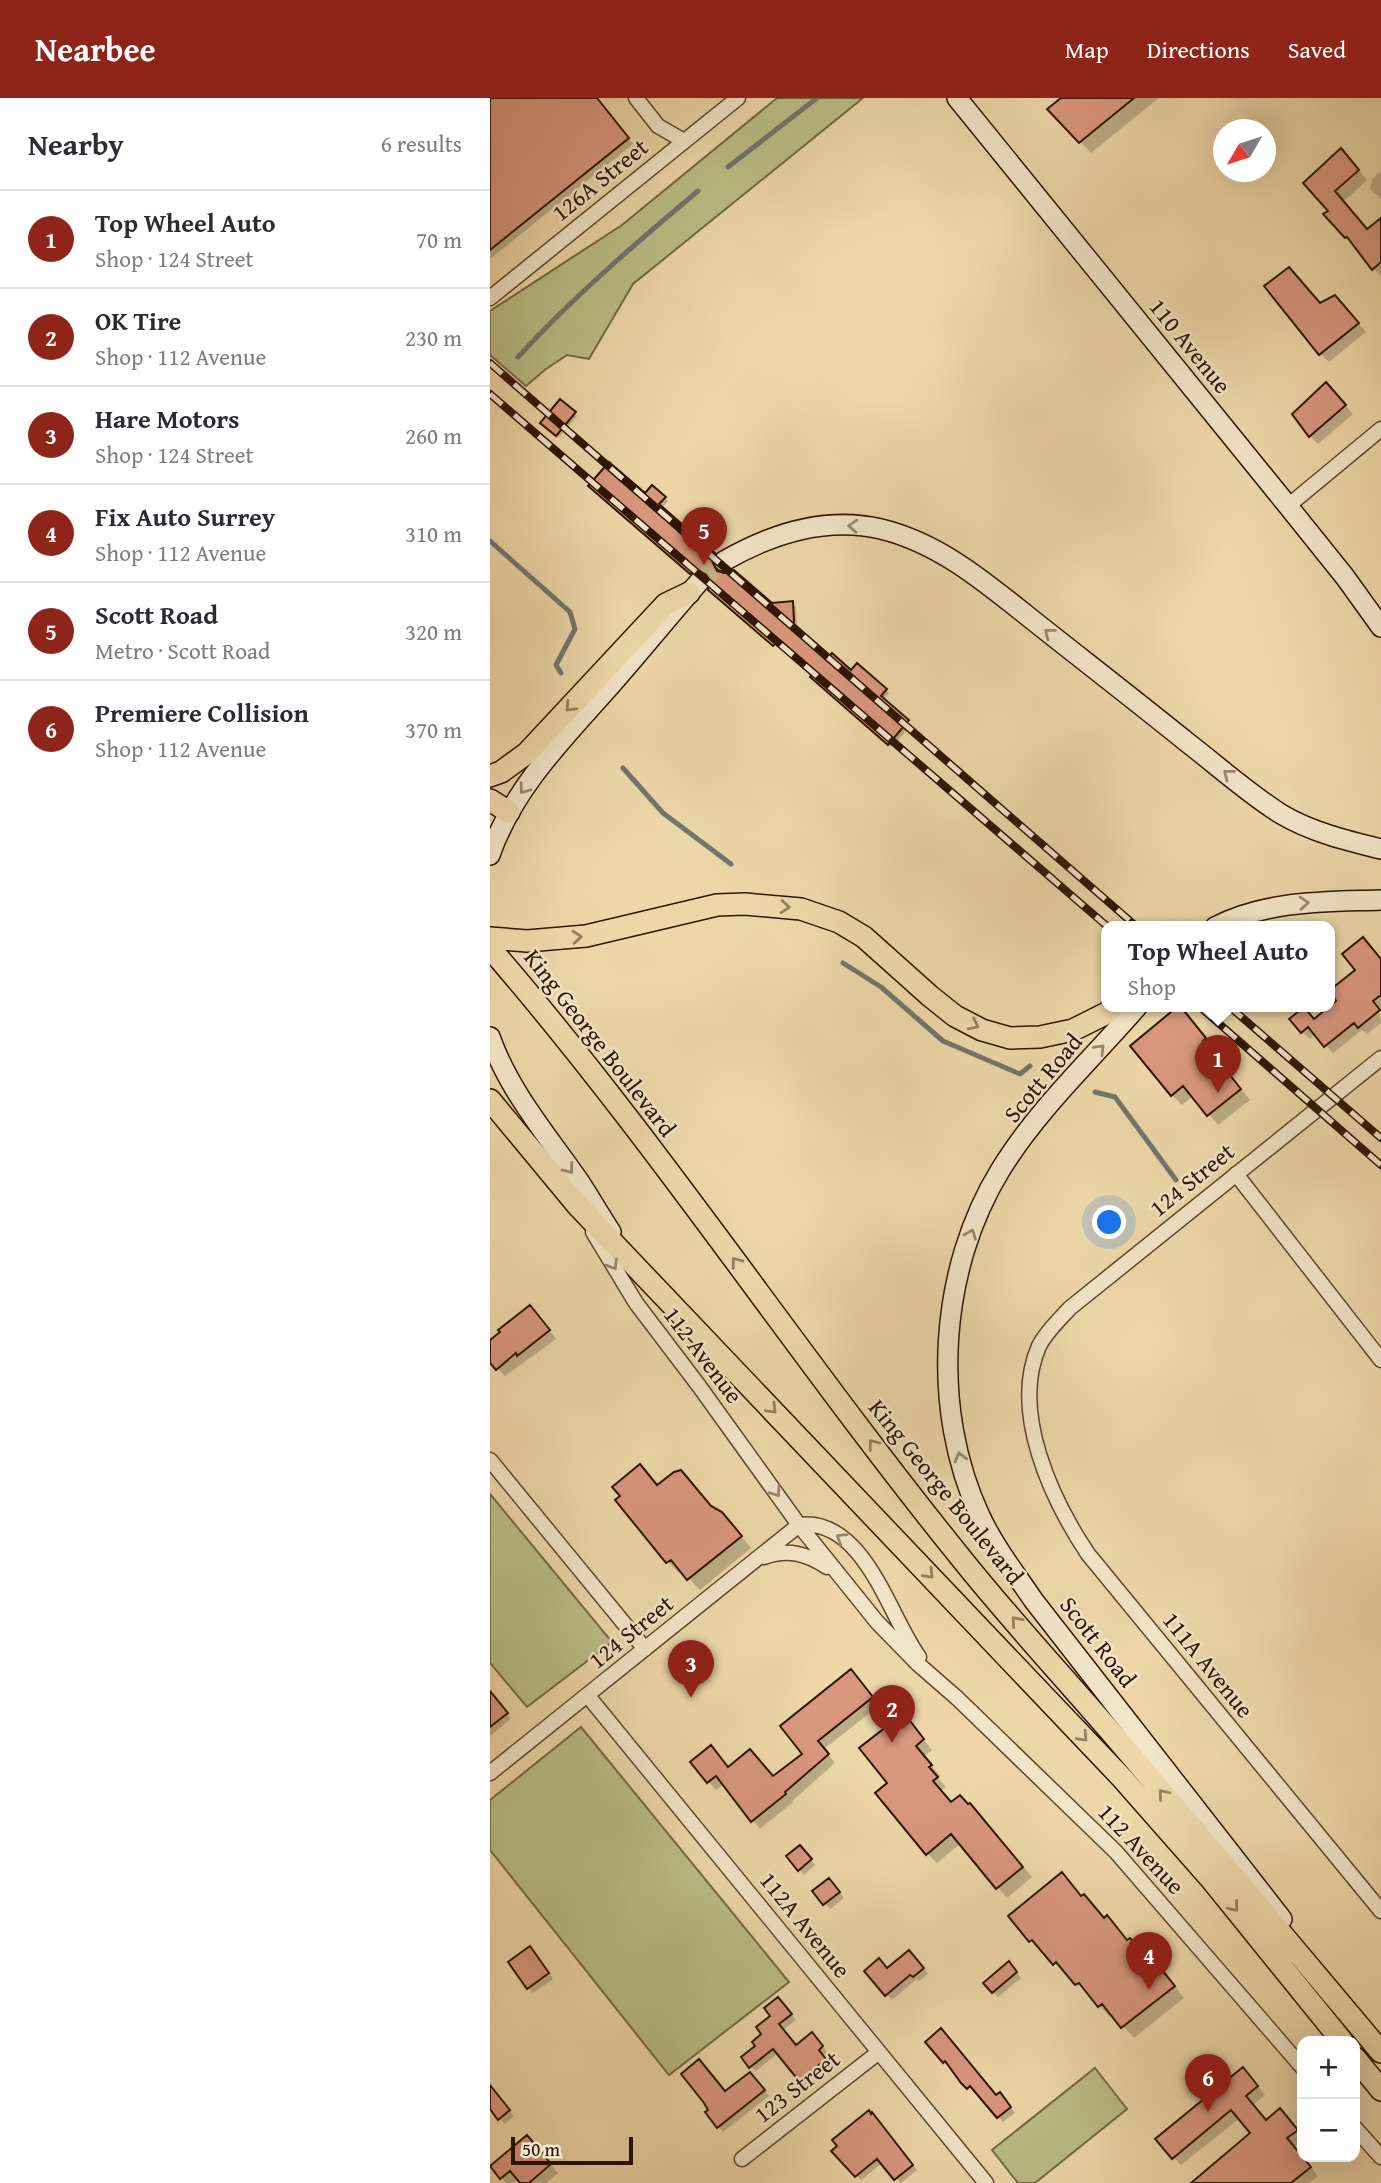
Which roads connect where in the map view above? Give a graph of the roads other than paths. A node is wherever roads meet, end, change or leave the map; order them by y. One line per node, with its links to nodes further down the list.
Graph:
1 (635, 98): 4 (street)
2 (738, 98): 4 (street, 126A Street)
3 (957, 98): 7 (main road, 110 Avenue)
4 (684, 141): 5 (street, 126A Street)
5 (490, 298)
6 (1381, 429): 7 (street)
7 (1288, 506): 10 (main road, 110 Avenue)
8 (724, 561): 14 (main road, one-way to 8)
9 (694, 587): 11 (main road, one-way to 11); 13 (main road, one-way to 13)
10 (1381, 627)
11 (490, 776)
12 (490, 800): 13 (main road)
13 (509, 812): 15 (main road)
14 (1381, 849)
15 (490, 855)
16 (1380, 900): 17 (main road, one-way to 16)
17 (1226, 921)
18 (490, 938): 20 (main road, one-way to 20)
19 (490, 948): 40 (main road, King George Boulevard, one-way to 19)
20 (1108, 1012)
21 (1132, 1012): 40 (main road, Scott Road, one-way to 21)
22 (490, 1037): 27 (main road, one-way to 27)
23 (1381, 1058): 25 (street, 124 Street)
24 (490, 1100): 26 (main road)
25 (1236, 1174): 28 (street); 29 (street, 124 Street)
26 (578, 1206): 27 (main road); 31 (street, 112 Avenue, one-way to 31)
27 (624, 1253): 39 (main road, one-way to 39)
28 (1381, 1360)
29 (1033, 1428): 38 (street, 111A Avenue)
30 (490, 1460): 34 (street)
31 (799, 1525): 32 (street, 124 Street); 33 (street, 112 Avenue); 35 (street, 112 Avenue, one-way to 31)
32 (752, 1564): 33 (street); 34 (street, 124 Street)
33 (840, 1576): 35 (street, 112 Avenue)
34 (645, 1649): 36 (street, 124 Street)
35 (932, 1675): 42 (street, 112 Avenue)
36 (588, 1696): 37 (street, 124 Street); 41 (street, 112A Avenue)
37 (490, 1773)
38 (1381, 1911)
39 (1338, 2036)
40 (1381, 2050)
41 (879, 2052): 47 (street, 123 Street); 48 (street, 112A Avenue)
42 (1297, 2061)
43 (1360, 2064): 44 (main road)
44 (1381, 2090)
45 (1360, 2134): 46 (street)
46 (1380, 2156)
47 (742, 2158)
48 (986, 2183)

